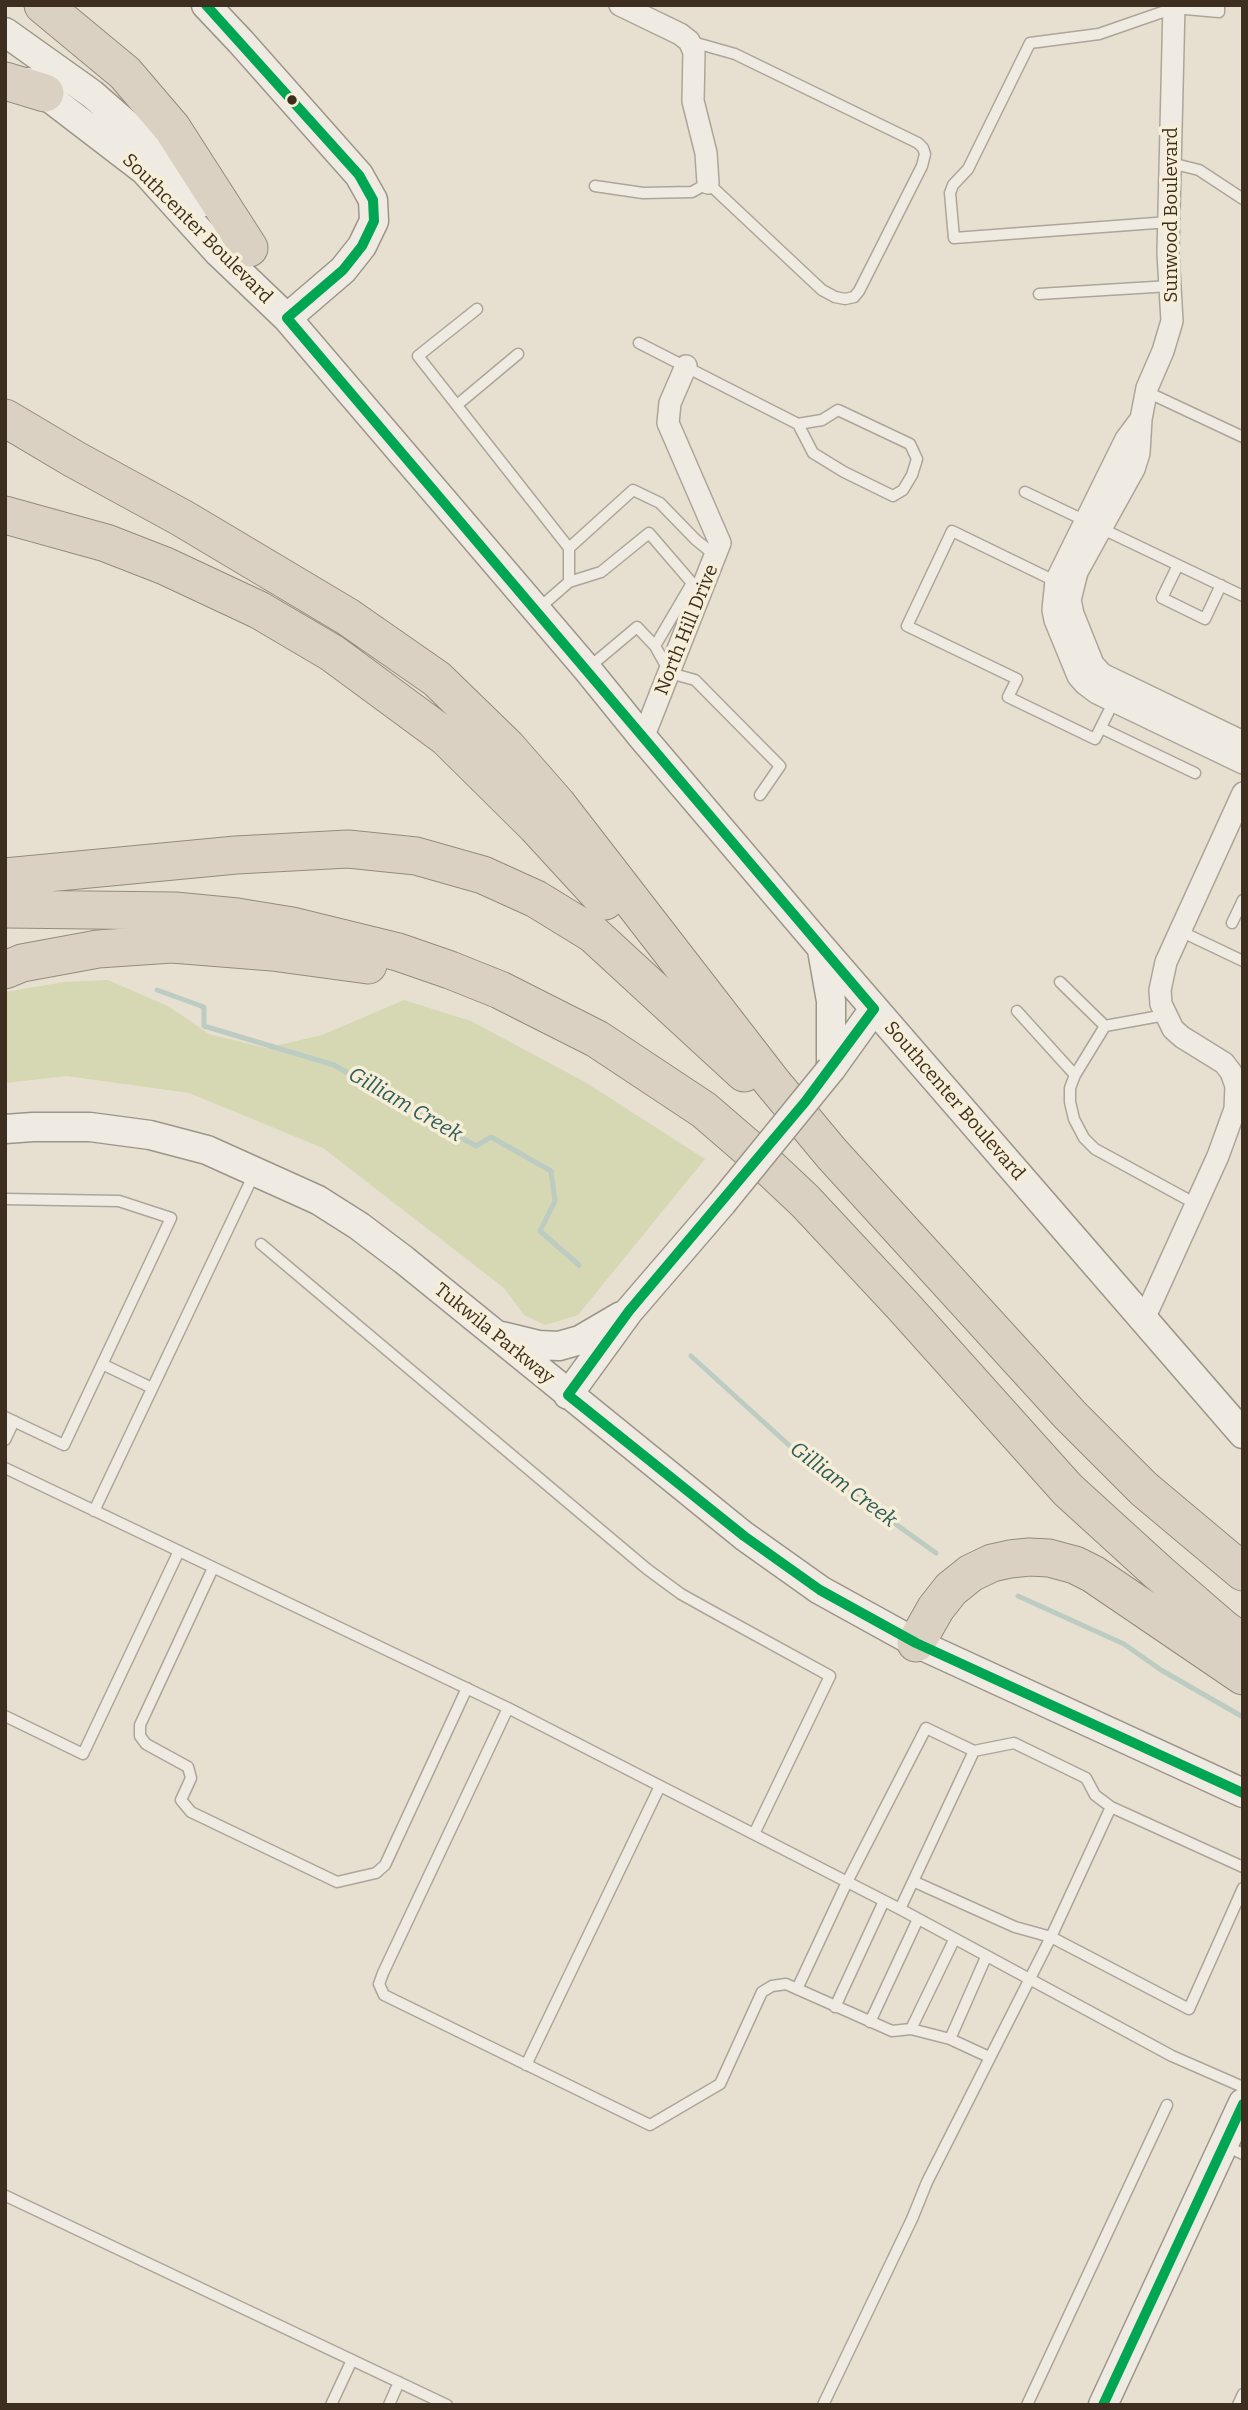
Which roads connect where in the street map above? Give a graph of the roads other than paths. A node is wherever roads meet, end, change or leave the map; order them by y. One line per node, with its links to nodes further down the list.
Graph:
1 (43, 5): 16 (highway)
2 (206, 5): 20 (main road)
3 (620, 5): 7 (street)
4 (1219, 5): 5 (lane)
5 (1174, 7): 11 (street, Sunwood Boulevard); 15 (lane)
6 (5, 32): 16 (main road, Southcenter Boulevard)
7 (689, 41): 12 (street); 12 (lane)
8 (5, 66): 10 (main road, Southcenter Boulevard)
9 (5, 81): 10 (highway)
10 (45, 93): 20 (main road, Southcenter Boulevard)
11 (1171, 163): 14 (lane); 15 (street, Sunwood Boulevard)
12 (709, 183): 13 (lane)
13 (595, 186)
14 (1243, 199)
15 (1169, 222): 17 (street, Sunwood Boulevard)
16 (249, 248): 20 (main road, Southcenter Boulevard)
17 (1170, 286): 18 (lane); 25 (street, Sunwood Boulevard)
18 (1039, 293)
19 (477, 309): 26 (lane)
20 (286, 318): 41 (main road, Southcenter Boulevard)
21 (639, 343): 23 (lane)
22 (519, 354): 26 (lane)
23 (686, 366): 28 (lane); 35 (street, North Hill Drive)
24 (5, 392): 32 (highway)
25 (1146, 392): 29 (lane); 33 (street, Sunwood Boulevard)
26 (457, 405): 34 (lane)
27 (5, 418): 32 (highway)
28 (798, 424): 28 (lane)
29 (1243, 437)
30 (1025, 492): 33 (lane)
31 (5, 515): 70 (highway)
32 (182, 518): 70 (highway)
33 (1093, 524): 36 (lane); 38 (street, Sunwood Boulevard)
34 (569, 548): 35 (lane); 37 (lane)
35 (716, 556): 44 (street, North Hill Drive)
36 (1178, 565): 39 (lane); 39 (lane)
37 (569, 582): 41 (lane); 42 (lane)
38 (1064, 585): 45 (street); 46 (lane)
39 (1221, 585): 40 (lane)
40 (1243, 596)
41 (537, 610): 43 (main road, Southcenter Boulevard)
42 (655, 646): 43 (lane); 44 (lane)
43 (587, 669): 47 (main road, Southcenter Boulevard)
44 (670, 673): 47 (street, North Hill Drive); 52 (lane)
45 (1117, 693): 46 (lane); 48 (street); 49 (street)
46 (1101, 728): 50 (lane)
47 (643, 738): 60 (main road, Southcenter Boulevard)
48 (1243, 742)
49 (1243, 763)
50 (1195, 774)
51 (1243, 793): 59 (street)
52 (760, 795)
53 (5, 877): 74 (highway)
54 (1243, 900): 58 (lane)
55 (5, 909): 56 (highway)
56 (67, 909): 57 (highway); 73 (highway)
57 (5, 917)
58 (1232, 923)
59 (1180, 931): 61 (lane); 66 (street)
60 (821, 947): 64 (main road, Southcenter Boulevard); 68 (main road)
61 (1243, 961)
62 (5, 970): 73 (highway)
63 (1060, 982): 67 (lane)
64 (874, 1009): 68 (main road); 80 (main road, Southcenter Boulevard)
65 (1017, 1011): 69 (lane)
66 (1165, 1015): 67 (lane); 71 (street)
67 (1105, 1026): 69 (lane)
68 (831, 1069): 79 (main road, bridge)
69 (1075, 1075): 77 (lane)
70 (772, 1082): 74 (highway)
71 (1239, 1101): 77 (street)
72 (5, 1129): 75 (main road, Tukwila Parkway)
73 (755, 1154): 93 (highway)
74 (832, 1154): 92 (highway)
75 (256, 1170): 81 (main road, Tukwila Parkway); 83 (lane)
76 (5, 1199): 82 (lane)
77 (1196, 1204): 80 (street)
78 (261, 1244): 103 (lane)
79 (629, 1311): 81 (main road); 84 (main road)
80 (1144, 1319): 86 (main road, Southcenter Boulevard)
81 (492, 1333): 84 (main road, Tukwila Parkway)
82 (102, 1364): 83 (lane); 85 (lane)
83 (152, 1388): 89 (lane)
84 (568, 1395): 94 (main road, Tukwila Parkway)
85 (10, 1419): 87 (lane)
86 (1243, 1434)
87 (5, 1440)
88 (5, 1468): 89 (lane)
89 (94, 1511): 90 (lane)
90 (179, 1551): 91 (lane); 98 (lane)
91 (213, 1568): 96 (lane); 96 (lane)
92 (1243, 1572)
93 (1243, 1642)
94 (916, 1643): 95 (highway); 101 (main road, Tukwila Parkway)
95 (1243, 1676)
96 (467, 1688): 97 (lane)
97 (508, 1708): 100 (lane); 121 (lane)
98 (5, 1716)
99 (974, 1751): 102 (lane); 105 (lane); 106 (lane)
100 (660, 1786): 103 (lane); 121 (lane)
101 (1243, 1793)
102 (1111, 1807): 104 (lane); 111 (lane)
103 (754, 1833): 105 (lane)
104 (1243, 1867)
105 (848, 1882): 108 (lane); 115 (lane)
106 (915, 1882): 109 (lane); 111 (lane)
107 (1243, 1888): 111 (lane)
108 (884, 1901): 109 (lane); 116 (lane)
109 (900, 1909): 110 (lane)
110 (918, 1919): 112 (lane); 117 (lane)
111 (1051, 1937): 114 (lane)
112 (954, 1940): 113 (lane); 118 (lane)
113 (986, 1957): 114 (lane); 119 (lane)
114 (1030, 1979): 120 (lane); 122 (lane)
115 (797, 1989): 116 (lane); 121 (lane)
116 (835, 2007): 117 (lane)
117 (870, 2022): 118 (lane)
118 (911, 2029): 119 (lane)
119 (950, 2039): 120 (lane)
120 (989, 2057): 133 (lane)
121 (526, 2065)
122 (1243, 2087)
123 (1243, 2103): 125 (main road)
124 (1167, 2105): 134 (lane)
125 (1233, 2149): 135 (main road)
126 (5, 2196): 127 (lane)
127 (352, 2360): 128 (lane); 130 (lane)
128 (399, 2382): 131 (lane); 132 (lane)
129 (1243, 2394): 136 (lane)
130 (331, 2405)
131 (389, 2405)
132 (446, 2405)
133 (823, 2405)
134 (1027, 2405)
135 (1103, 2405)
136 (1238, 2405)

